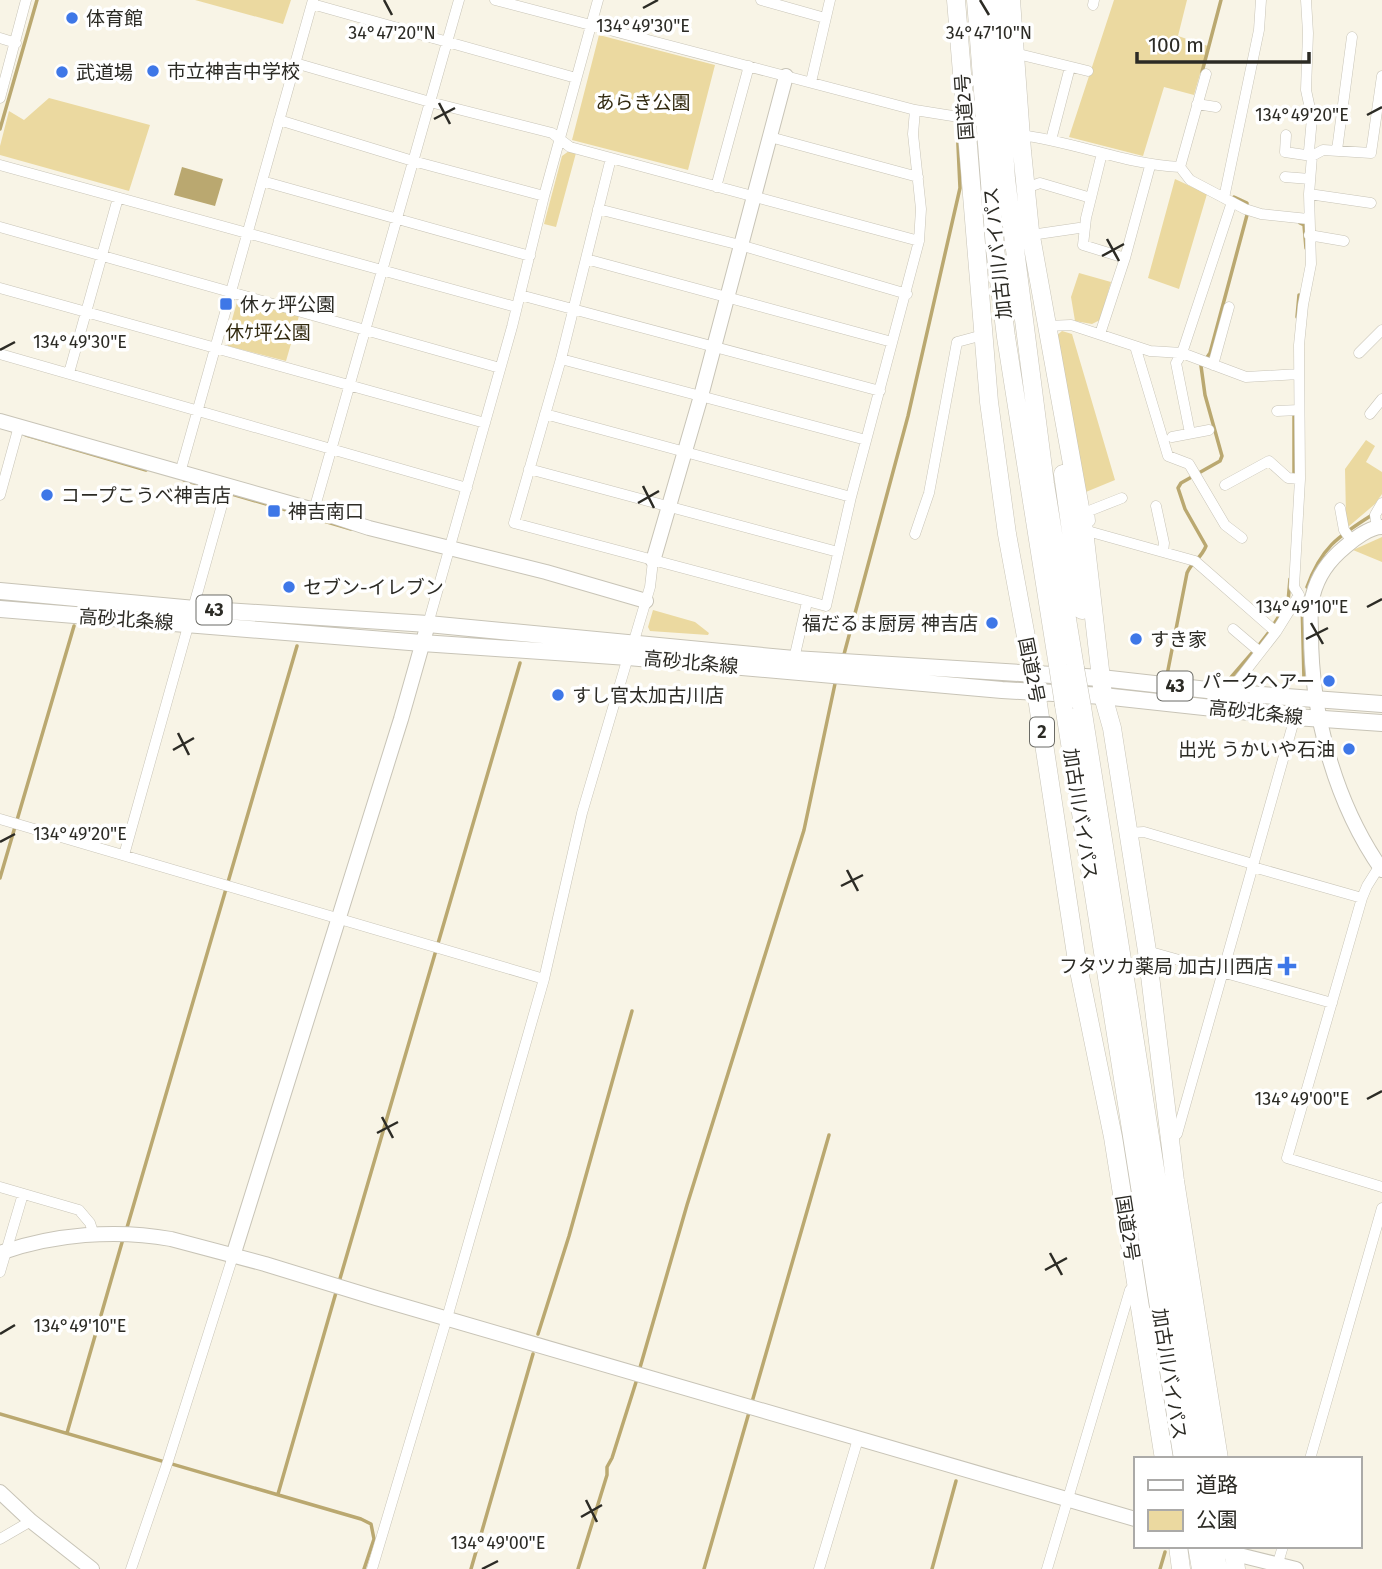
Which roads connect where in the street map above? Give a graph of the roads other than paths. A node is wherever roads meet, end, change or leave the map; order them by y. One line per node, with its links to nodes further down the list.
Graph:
1 (26, 0): 18 (street)
2 (459, 0): 19 (street)
3 (495, 0): 15 (street)
4 (598, 0): 15 (street)
5 (761, 0): 14 (street)
6 (830, 0): 14 (street)
7 (956, 0): 35 (highway, 国道2号 / 2)
8 (976, 0): 77 (highway, 加古川バイパス / 2)
9 (994, 0): 54 (highway, 加古川バイパス / 2)
10 (1011, 0): 20 (highway)
11 (1261, 0): 64 (street)
12 (1306, 0): 46 (street)
13 (313, 2): 19 (street); 21 (street)
14 (825, 18): 29 (street)
15 (591, 23): 22 (street); 28 (street)
16 (1352, 37): 44 (street)
17 (0, 38): 18 (street)
18 (16, 43): 30 (street)
19 (447, 43): 28 (street); 31 (street)
20 (1014, 53): 23 (street); 39 (highway)
21 (295, 63): 31 (street); 36 (street)
22 (749, 66): 26 (street); 57 (street)
23 (1070, 67): 24 (street); 43 (street)
24 (1088, 71)
25 (1206, 74): 32 (street)
26 (786, 76): 29 (street); 41 (street)
27 (1382, 76): 44 (street)
28 (576, 78): 42 (street)
29 (811, 82): 34 (street)
30 (0, 98)
31 (430, 102): 42 (street); 48 (street)
32 (1197, 104): 33 (street); 37 (street)
33 (1216, 107)
34 (915, 110): 35 (street); 52 (street)
35 (958, 117): 96 (highway, 国道2号 / 2)
36 (279, 120): 48 (street); 56 (street)
37 (1190, 130): 38 (street); 51 (street)
38 (1202, 133)
39 (1021, 135): 43 (street); 58 (highway)
40 (1286, 135): 46 (street)
41 (770, 137): 52 (street); 61 (street)
42 (560, 139): 47 (street); 60 (street)
43 (1051, 140): 45 (street)
44 (1337, 150): 46 (street)
45 (1102, 153): 50 (street); 63 (street)
46 (1312, 156): 55 (street)
47 (611, 158): 57 (street); 66 (street)
48 (413, 160): 60 (street); 67 (street)
49 (0, 165): 62 (street)
50 (1150, 166): 51 (street); 80 (street)
51 (1180, 167): 64 (street)
52 (918, 177): 74 (street)
53 (1285, 177): 55 (street)
54 (1006, 179): 166 (highway, 加古川バイパス / 2); 169 (highway)
55 (1310, 179): 59 (street)
56 (262, 181): 67 (street); 71 (street)
57 (716, 187): 61 (street)
58 (1026, 188): 63 (street); 72 (highway)
59 (1309, 194): 65 (street); 68 (street)
60 (544, 196): 79 (street)
61 (753, 197): 74 (street); 76 (street)
62 (118, 198): 71 (street); 78 (street)
63 (1091, 198): 80 (street)
64 (1228, 200): 68 (street); 103 (street)
65 (1371, 203)
66 (598, 209): 76 (street); 81 (street)
67 (397, 219): 79 (street); 82 (street)
68 (1308, 219): 73 (street)
69 (0, 227): 78 (street)
70 (1079, 228): 72 (street)
71 (247, 232): 82 (street); 84 (street)
72 (1031, 235): 92 (highway)
73 (1309, 235): 75 (street); 108 (street)
74 (919, 241): 85 (street)
75 (1344, 241)
76 (740, 245): 85 (street); 87 (street)
77 (995, 248): 166 (highway, 加古川バイパス / 2); 168 (highway)
78 (102, 255): 84 (street); 91 (street)
79 (530, 256): 86 (street)
80 (1125, 258): 95 (street)
81 (586, 259): 87 (street); 90 (street)
82 (381, 271): 88 (street); 93 (street)
83 (0, 288): 91 (street)
84 (232, 292): 93 (street); 100 (street)
85 (906, 294): 97 (street)
86 (520, 295): 88 (street); 90 (street)
87 (726, 297): 97 (street); 99 (street)
88 (516, 307): 106 (street)
89 (1229, 307): 105 (street)
90 (572, 309): 99 (street); 104 (street)
91 (85, 312): 100 (street); 107 (street)
92 (1047, 326): 95 (street); 145 (highway)
93 (365, 329): 106 (street); 109 (street)
94 (1382, 330): 101 (street)
95 (1100, 334): 98 (street)
96 (983, 335): 129 (street); 168 (highway, 国道2号 / 2)
97 (892, 342): 110 (street)
98 (1135, 346): 103 (street); 148 (street)
99 (714, 347): 110 (street); 111 (street)
100 (216, 349): 109 (street); 114 (street)
101 (1359, 353)
102 (0, 354): 107 (street)
103 (1182, 354): 105 (street); 122 (street)
104 (561, 359): 111 (street); 116 (street)
105 (1213, 365): 108 (street)
106 (500, 368): 119 (street)
107 (69, 373): 114 (street)
108 (1299, 374): 113 (street)
109 (350, 386): 119 (street); 125 (street)
110 (880, 391): 124 (street)
111 (701, 396): 124 (street); 126 (street)
112 (1379, 397): 117 (street)
113 (1299, 410): 115 (street); 131 (street)
114 (199, 411): 125 (street); 130 (street)
115 (1277, 411)
116 (545, 414): 126 (street); 127 (street)
117 (1370, 414)
118 (0, 421): 120 (street)
119 (485, 423): 133 (street)
120 (18, 430): 130 (street); 135 (street)
121 (1209, 430): 122 (street)
122 (1190, 433): 123 (street)
123 (1172, 437)
124 (866, 440): 136 (street)
125 (332, 448): 133 (street); 141 (street)
126 (686, 452): 136 (street); 139 (street)
127 (529, 469): 139 (street); 152 (street)
128 (920, 470): 129 (street)
129 (933, 472): 144 (street)
130 (180, 474): 134 (street)
131 (1300, 479): 132 (street); 154 (street)
132 (1232, 485)
133 (467, 488): 149 (street)
134 (226, 491): 141 (street); 158 (street)
135 (0, 495)
136 (851, 497): 150 (street)
137 (1122, 498): 145 (street)
138 (1156, 506): 151 (street)
139 (670, 507): 150 (street); 152 (street)
140 (1340, 508): 147 (street)
141 (314, 510): 149 (street)
142 (1379, 516): 147 (street)
143 (907, 517): 144 (street)
144 (920, 520): 146 (street)
145 (1087, 531): 151 (street); 169 (highway)
146 (915, 534)
147 (1348, 536): 154 (street)
148 (1242, 538)
149 (450, 547): 155 (street); 159 (street)
150 (838, 552): 156 (street)
151 (1163, 552): 161 (street)
152 (653, 561): 155 (street); 156 (street)
153 (0, 591): 158 (main road, 高砂北条線 / 43)
154 (1305, 596): 161 (street); 171 (street)
155 (646, 601): 163 (street)
156 (807, 602): 165 (street)
157 (0, 609): 158 (main road, 高砂北条線 / 43)
158 (192, 617): 159 (main road, 高砂北条線 / 43); 162 (main road, 高砂北条線 / 43); 179 (street)
159 (428, 624): 162 (street); 163 (main road, 高砂北条線 / 43)
160 (1233, 629): 164 (street)
161 (1276, 632): 164 (street)
162 (422, 643): 163 (main road, 高砂北条線 / 43); 183 (street)
163 (630, 650): 165 (main road, 高砂北条線 / 43); 167 (main road, 高砂北条線 / 43); 186 (street)
164 (1260, 652): 170 (street)
165 (794, 659): 167 (main road, 高砂北条線 / 43)
166 (1066, 667): 173 (highway, 加古川バイパス / 2, bridge)
167 (840, 669): 168 (main road, 高砂北条線 / 43)
168 (1035, 683): 169 (main road, 高砂北条線 / 43); 188 (highway); 199 (highway, 国道2号 / 2)
169 (1102, 687): 170 (main road, 高砂北条線 / 43); 174 (main road, 高砂北条線 / 43); 178 (highway); 189 (highway)
170 (1234, 693): 171 (main road, 高砂北条線 / 43)
171 (1318, 700): 172 (main road, 高砂北条線 / 43); 175 (street)
172 (1382, 704)
173 (1073, 706): 188 (highway, 加古川バイパス / 2); 189 (highway, 加古川バイパス / 2)
174 (1295, 717): 175 (main road, 高砂北条線 / 43); 180 (street)
175 (1321, 718): 176 (main road, 高砂北条線 / 43); 181 (street)
176 (1382, 723)
177 (0, 819): 179 (street)
178 (1127, 833): 180 (street); 184 (highway)
179 (124, 855): 183 (street)
180 (1253, 865): 182 (street); 185 (street)
181 (1381, 869): 182 (street)
182 (1362, 898): 187 (street)
183 (337, 918): 186 (street); 197 (street)
184 (1147, 951): 185 (street); 190 (highway)
185 (1223, 974): 187 (street); 190 (street)
186 (544, 979): 200 (street)
187 (1332, 1003): 191 (street)
188 (1127, 1102): 203 (highway, 加古川バイパス / 2)
189 (1146, 1106): 204 (highway, 加古川バイパス / 2)
190 (1170, 1139): 205 (highway)
191 (1382, 1186)
192 (0, 1187): 193 (street)
193 (23, 1194): 195 (street); 196 (street)
194 (1382, 1208): 206 (street)
195 (94, 1235): 196 (street); 197 (street)
196 (3, 1251): 198 (street)
197 (233, 1256): 200 (street); 218 (street)
198 (0, 1272)
199 (1137, 1283): 202 (highway, 国道2号 / 2); 208 (street)
200 (447, 1319): 201 (street); 219 (street)
201 (858, 1439): 208 (street); 220 (street)
202 (1164, 1457)
203 (1184, 1457)
204 (1201, 1457)
205 (1219, 1457)
206 (1311, 1457)
207 (0, 1492): 210 (street)
208 (1067, 1500): 209 (street); 221 (street)
209 (1134, 1519)
210 (31, 1521): 211 (street); 217 (street)
211 (0, 1539)
212 (1178, 1548): 222 (highway)
213 (1197, 1548): 223 (highway)
214 (1282, 1548): 216 (street)
215 (1229, 1554): 216 (street); 224 (highway)
216 (1278, 1563): 225 (street)
217 (92, 1569)
218 (131, 1569)
219 (372, 1569)
220 (819, 1569)
221 (1047, 1569)
222 (1181, 1569)
223 (1201, 1569)
224 (1218, 1569)
225 (1296, 1569)

